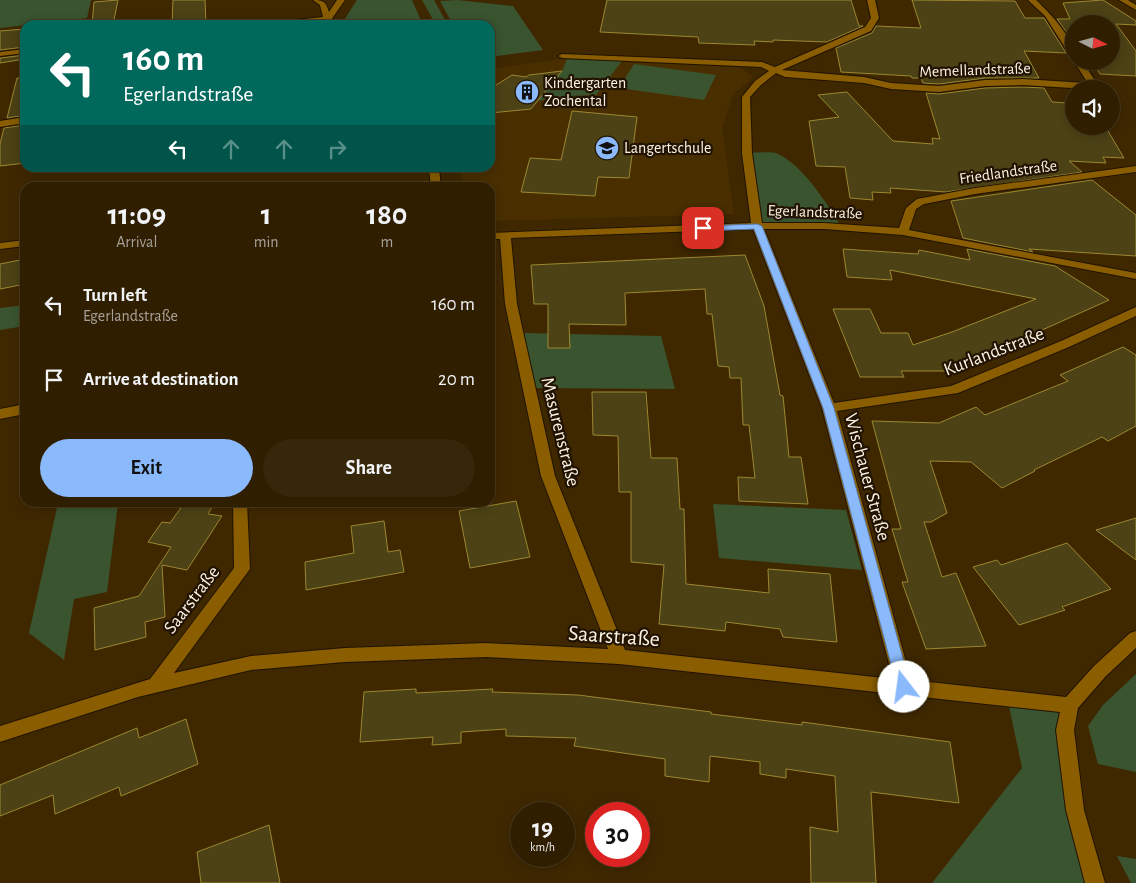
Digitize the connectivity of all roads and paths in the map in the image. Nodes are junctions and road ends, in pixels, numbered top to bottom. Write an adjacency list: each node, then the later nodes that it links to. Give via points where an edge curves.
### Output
1 (316, 0): 7 (street, via 323,4)
2 (342, 0): 8 (street)
3 (871, 0): 13 (street, via 875,18 868,29)
4 (1032, 0): 9 (street, via 1048,15)
5 (1123, 0): 6 (street)
6 (1136, 8)
7 (327, 20)
8 (329, 20)
9 (1065, 41)
10 (20, 52): 11 (street)
11 (0, 54)
12 (562, 56): 13 (street, Memellandstraße, via 762,65)
13 (775, 70): 14 (street, Memellandstraße, via 891,86 939,88 1023,82 1088,86 1092,82); 18 (street, via 746,97 747,153)
14 (1084, 70)
15 (20, 121): 16 (street)
16 (0, 124)
17 (1136, 169): 19 (street, Friedlandstraße, via 921,201 911,208)
18 (757, 226): 19 (street, Egerlandstraße, via 824,226); 20 (street, Egerlandstraße); 26 (street, Wischauer Straße)
19 (904, 232): 24 (street, Egerlandstraße)
20 (505, 235): 21 (street, Egerlandstraße); 31 (street, Masurenstraße, via 511,304 548,476)
21 (495, 236)
22 (20, 244): 23 (street)
23 (0, 246)
24 (1136, 276)
25 (1136, 311): 26 (street, Kurlandstraße, via 953,390)
26 (829, 408): 33 (street, Wischauer Straße)
27 (20, 410): 28 (street)
28 (0, 414)
29 (240, 507): 32 (street, Saarstraße, via 242,569)
30 (1136, 638): 34 (street)
31 (619, 657): 32 (street, Saarstraße, via 486,650 345,655 251,663); 33 (street, Saarstraße)
32 (155, 685): 35 (street, Saarstraße)
33 (904, 687): 34 (street, Saarstraße)
34 (1070, 705): 36 (street, via 1066,730 1075,810)
35 (0, 734)
36 (1095, 883)

